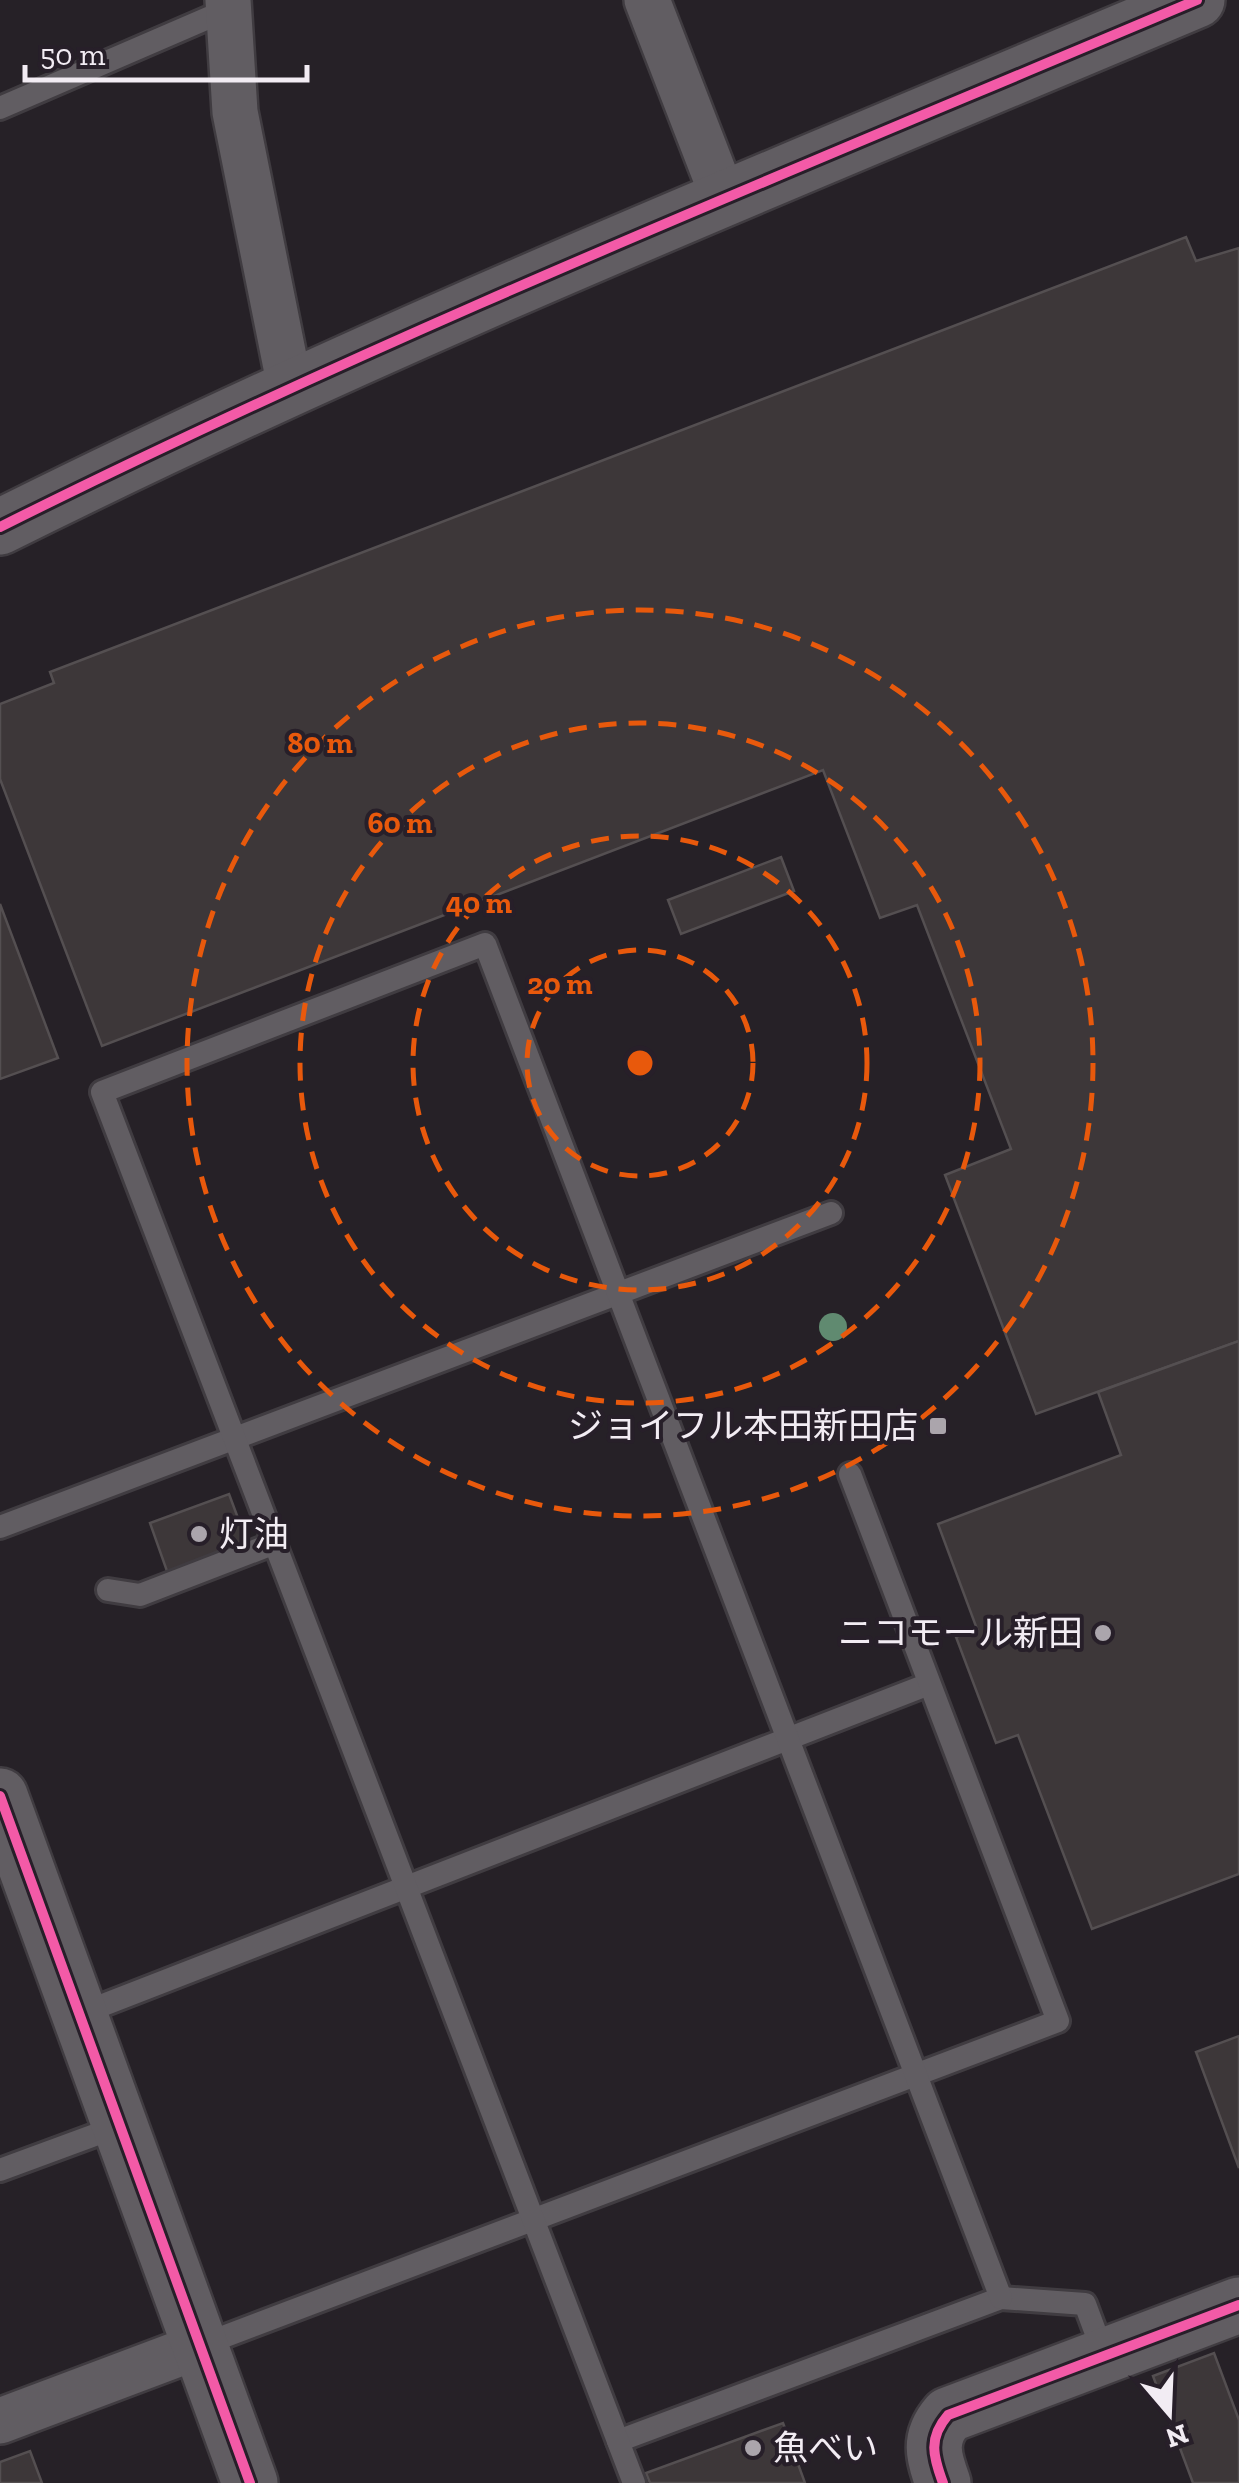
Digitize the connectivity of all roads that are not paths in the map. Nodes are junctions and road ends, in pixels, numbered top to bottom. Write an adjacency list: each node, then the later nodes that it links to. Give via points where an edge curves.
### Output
1 (646, 0): 5 (street)
2 (1196, 0): 5 (street)
3 (228, 5): 4 (lane); 6 (street, via 235,112)
4 (0, 108)
5 (724, 199): 6 (street)
6 (290, 387): 7 (street)
7 (0, 527)
8 (831, 1213): 9 (lane)
9 (618, 1294): 10 (lane); 10 (lane, via 485,944 102,1092); 16 (lane)
10 (234, 1438): 12 (lane); 13 (lane)
11 (850, 1474): 15 (lane)
12 (0, 1526)
13 (274, 1544): 14 (lane, via 140,1595); 18 (lane)
14 (108, 1590)
15 (929, 1684): 16 (lane); 20 (lane, via 1058,2021)
16 (788, 1739): 18 (lane); 20 (lane)
17 (0, 1796): 19 (street)
18 (406, 1887): 19 (lane); 23 (lane)
19 (80, 2014): 21 (street)
20 (916, 2075): 23 (lane); 24 (lane)
21 (122, 2125): 22 (lane); 26 (street)
22 (0, 2170)
23 (533, 2220): 26 (lane); 29 (lane)
24 (1001, 2298): 27 (lane, via 1085,2304); 29 (lane)
25 (1239, 2305): 27 (street)
26 (202, 2345): 28 (street); 30 (street)
27 (1104, 2355): 32 (street, via 948,2415 932,2443)
28 (0, 2420)
29 (618, 2441): 31 (lane)
30 (250, 2483)
31 (634, 2483)
32 (943, 2483)

